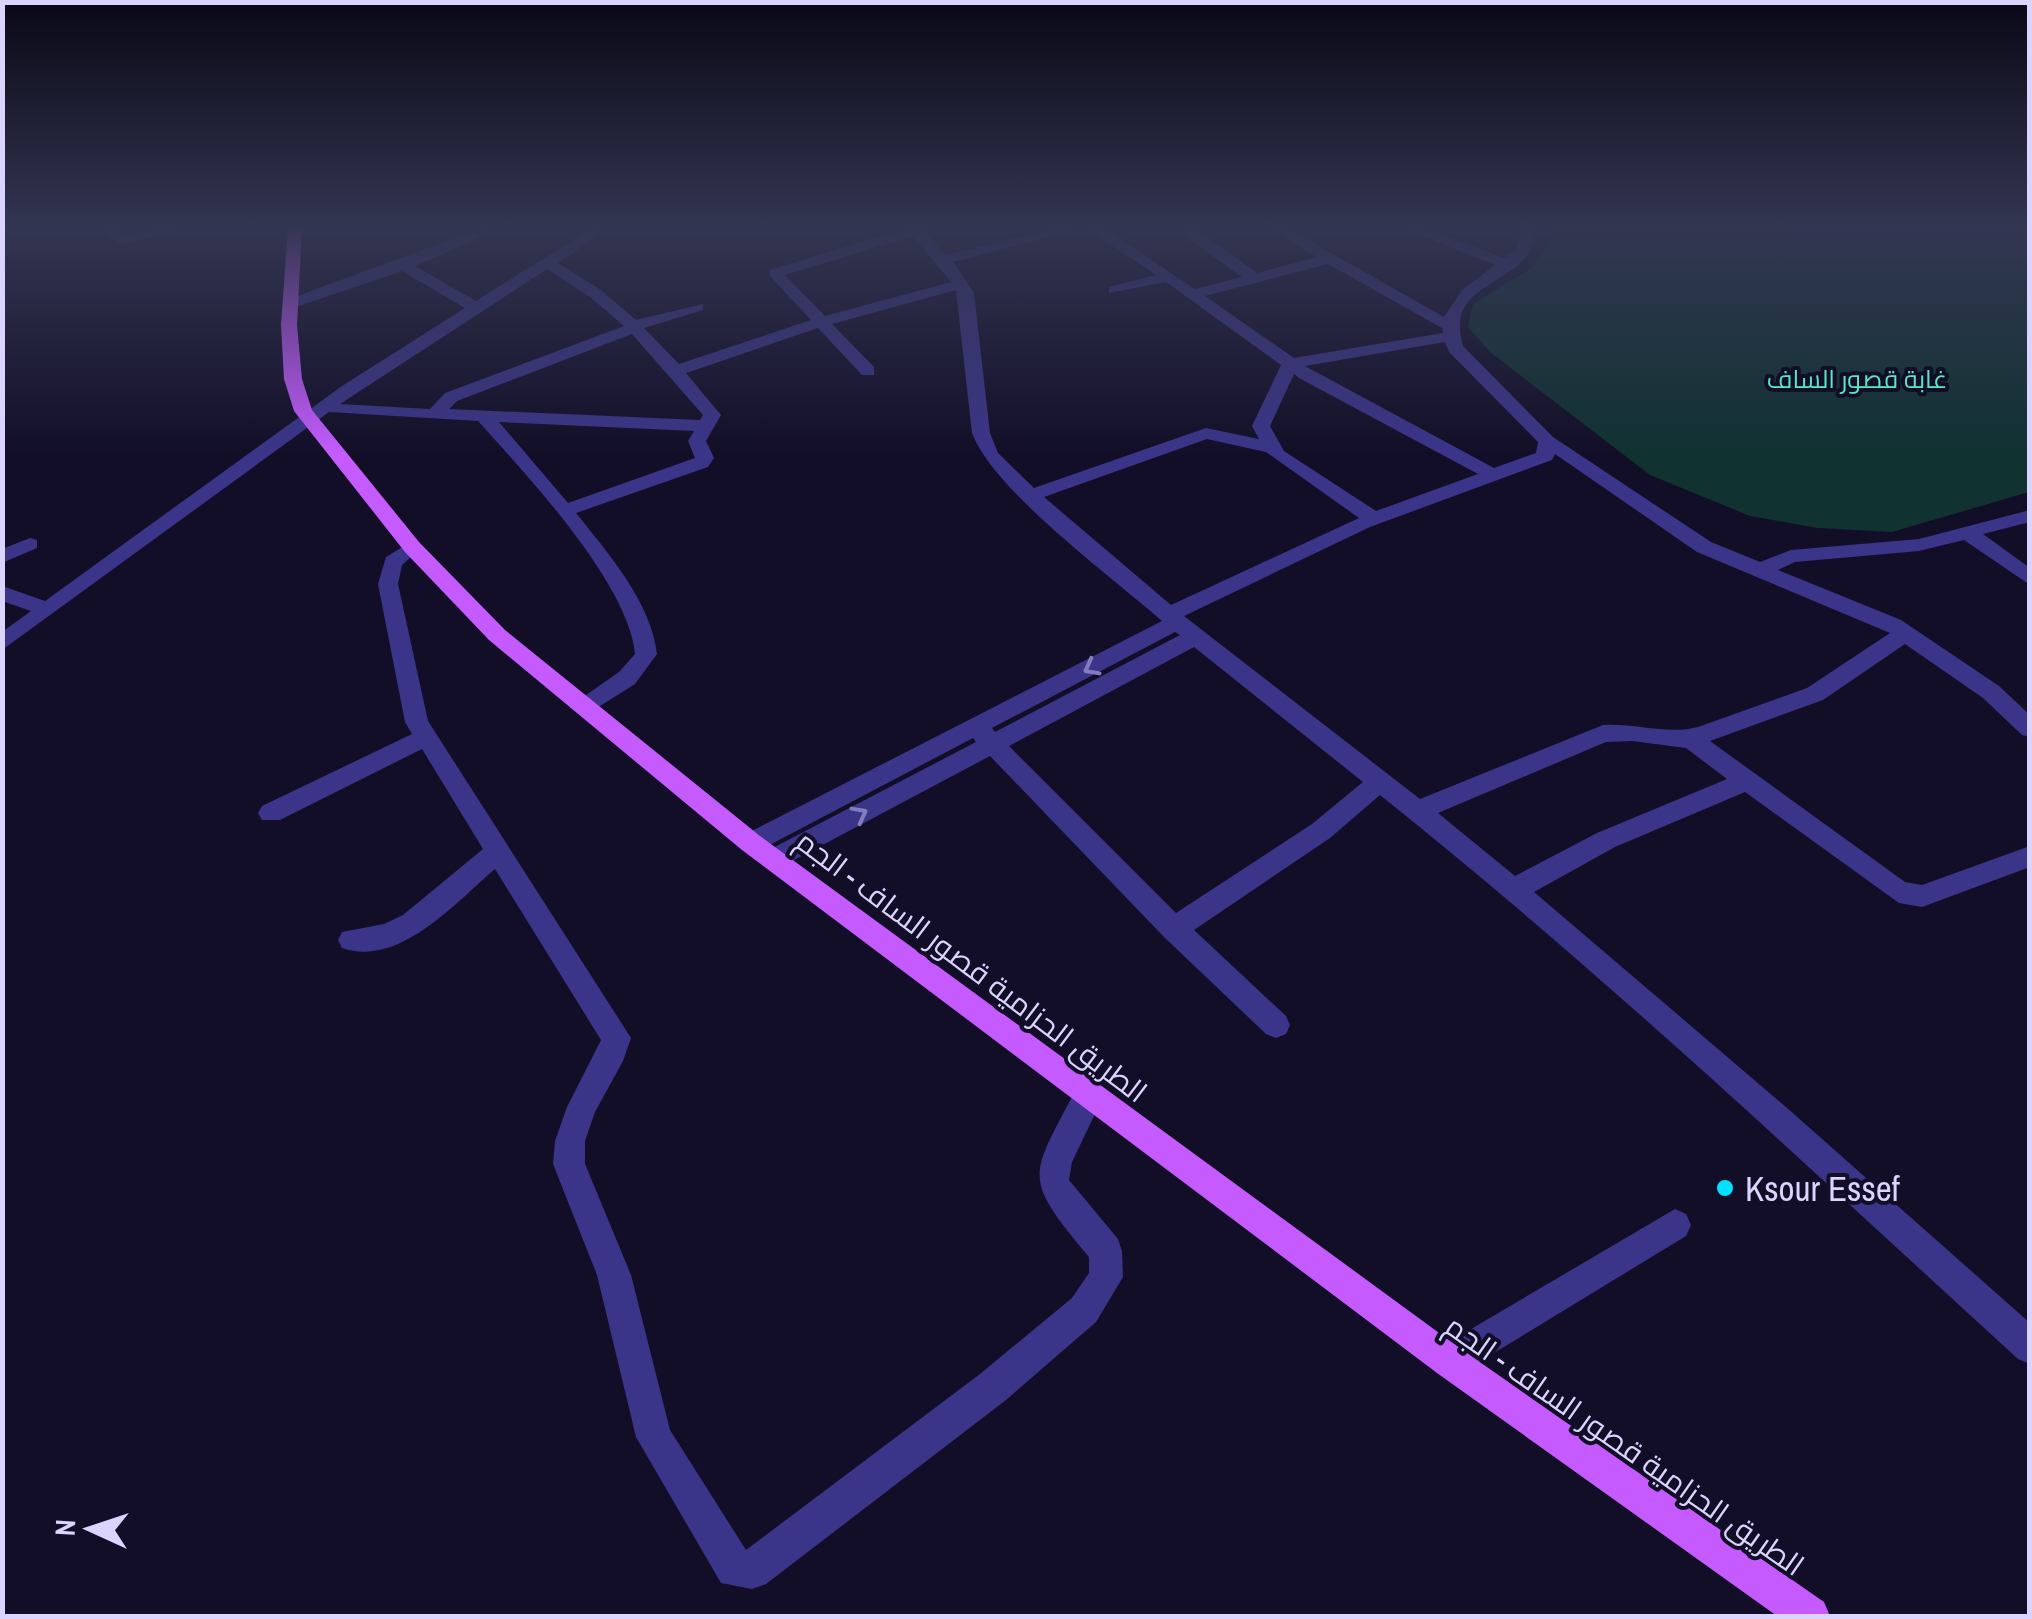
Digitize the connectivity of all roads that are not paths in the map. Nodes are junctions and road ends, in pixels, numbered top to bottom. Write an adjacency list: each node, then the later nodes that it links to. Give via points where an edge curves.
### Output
1 (290, 304): 19 (main road, الطريق الحزامية قصور الساف - الجم, via 293,379)
2 (469, 304): 12 (street)
3 (486, 304): 12 (street)
4 (604, 304): 14 (street)
5 (804, 304): 13 (street)
6 (889, 304): 13 (street)
7 (965, 304): 26 (street, via 984,442)
8 (1206, 304): 16 (street)
9 (1404, 304): 15 (street)
10 (1459, 304): 15 (street)
11 (697, 307): 14 (street)
12 (478, 309): 19 (street)
13 (820, 322): 17 (street); 18 (street)
14 (633, 327): 18 (street); 20 (street, via 451,397)
15 (1450, 331): 16 (street); 23 (street, via 1455,348)
16 (1290, 364): 24 (street, via 1261,426); 25 (street)
17 (868, 370)
18 (675, 371): 22 (street, via 712,415)
19 (318, 412): 20 (street); 32 (main road, الطريق الحزامية قصور الساف - الجم); 37 (street)
20 (435, 414): 21 (street)
21 (483, 416): 22 (street); 27 (street)
22 (702, 426): 27 (street, via 696,446 705,458 701,463)
23 (1547, 441): 25 (street, via 1545,456); 34 (street, via 1669,527)
24 (1270, 447): 26 (street, via 1206,433); 29 (street)
25 (1495, 476): 29 (street)
26 (1030, 496): 38 (street)
27 (564, 511): 41 (street, via 609,567 648,648 638,669)
28 (2030, 516): 30 (street)
29 (1374, 519): 38 (street)
30 (1968, 532): 34 (street, via 1919,544 1807,553); 35 (street)
31 (30, 544): 33 (street)
32 (412, 547): 41 (main road, الطريق الحزامية قصور الساف - الجم, via 496,635); 44 (street, via 394,560 388,584 417,722)
33 (2, 556)
34 (1758, 571): 39 (street)
35 (2030, 578)
36 (2, 593): 37 (street)
37 (47, 610): 40 (street)
38 (1181, 624): 43 (street); 46 (street)
39 (1904, 634): 42 (street, via 1991,692); 45 (street, via 1815,694)
40 (2, 643)
41 (581, 707): 50 (main road, الطريق الحزامية قصور الساف - الجم)
42 (2030, 730)
43 (985, 736): 50 (street); 54 (street)
44 (426, 737): 49 (street); 51 (street)
45 (1690, 739): 47 (street); 48 (street, via 1603,734)
46 (1381, 780): 48 (street); 54 (street, via 1321,831)
47 (1748, 781): 52 (street, via 1899,892 1922,896); 53 (street, via 1606,840)
48 (1420, 810): 53 (street)
49 (271, 813)
50 (762, 851): 57 (main road, الطريق الحزامية قصور الساف - الجم)
51 (498, 852): 55 (street, via 413,922 388,935); 57 (street, via 616,1038 582,1107 569,1164 614,1275 654,1437 729,1564 740,1571 752,1570 1084,1310 1106,1277 1106,1251 1053,1180)
52 (2030, 856)
53 (1513, 890): 59 (street)
54 (1174, 928): 56 (street)
55 (352, 940)
56 (1276, 1026)
57 (1088, 1094): 60 (main road, الطريق الحزامية قصور الساف - الجم)
58 (1675, 1225): 60 (street)
59 (2030, 1347)
60 (1449, 1362): 61 (main road, الطريق الحزامية قصور الساف - الجم)
61 (1810, 1616)

